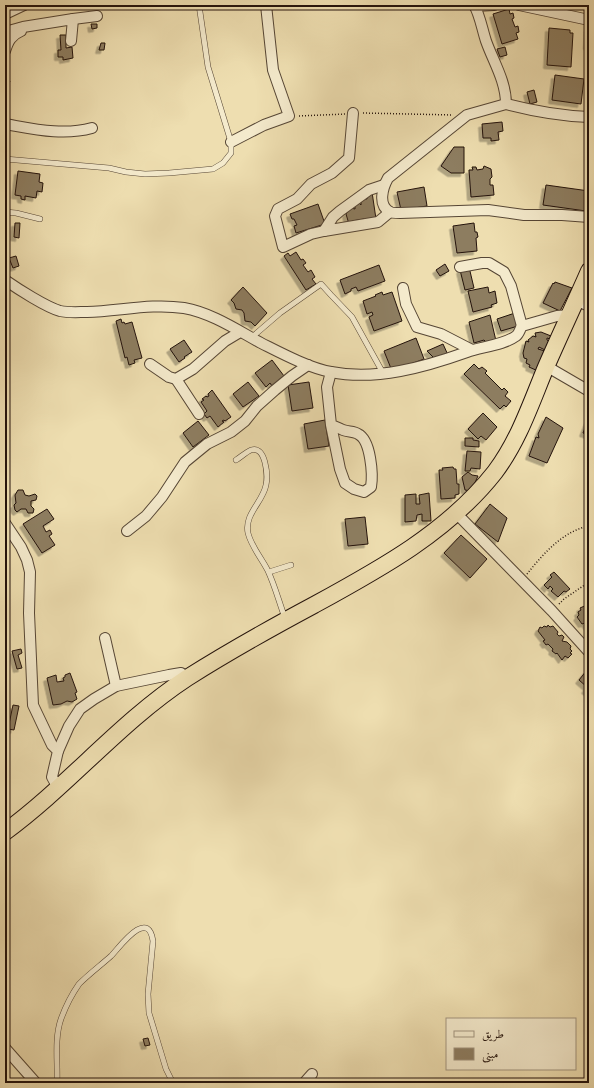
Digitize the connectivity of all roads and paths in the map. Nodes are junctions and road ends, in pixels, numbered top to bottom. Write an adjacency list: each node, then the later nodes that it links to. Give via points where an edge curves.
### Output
1 (24, 5): 7 (street)
2 (199, 5): 22 (lane, via 208,67)
3 (266, 5): 18 (street, via 273,70)
4 (494, 5): 6 (street)
5 (519, 5): 10 (street)
6 (475, 6): 15 (street, via 500,73)
7 (5, 14)
8 (97, 16): 9 (street)
9 (73, 19): 11 (street); 13 (street)
10 (589, 20)
11 (21, 28): 12 (street); 14 (street, via 21,32 9,40)
12 (5, 32)
13 (71, 41)
14 (5, 51)
15 (506, 104): 17 (street); 19 (street, via 537,111)
16 (353, 113): 17 (path); 18 (path); 29 (street, via 349,158 332,173 311,184 297,199 278,209 275,216 283,247)
17 (467, 115): 24 (street, via 388,178)
18 (289, 116): 22 (street, via 264,125)
19 (589, 117)
20 (5, 124): 21 (street, via 60,132)
21 (92, 128)
22 (231, 142): 23 (lane, via 231,153 213,169 169,173 145,174 89,165)
23 (5, 159)
24 (384, 185): 26 (street, via 382,200); 29 (street, via 368,190 340,211)
25 (5, 212): 28 (lane)
26 (390, 212): 27 (street, via 488,210); 29 (street, via 378,222)
27 (589, 217)
28 (40, 219)
29 (324, 231)
30 (460, 267): 36 (street, via 489,263 504,272 511,286)
31 (589, 271): 34 (highway)
32 (5, 280): 37 (street, via 52,308 62,311 102,312 163,306 184,308 203,312)
33 (403, 288): 39 (street, via 406,304 417,327 441,334)
34 (586, 304): 35 (highway)
35 (570, 315): 36 (street); 42 (highway)
36 (522, 326): 39 (street, via 517,336)
37 (240, 332): 38 (street); 45 (street, via 225,341 193,369)
38 (251, 338): 41 (street); 44 (lane, via 280,313 322,284 352,317)
39 (472, 350): 44 (street, via 443,361)
40 (150, 364): 45 (street)
41 (308, 365): 43 (street); 53 (street, via 275,390 245,421 231,432 207,444 185,462 162,497 146,516)
42 (546, 366): 46 (street); 50 (highway, via 527,417 504,458 491,476)
43 (331, 372): 44 (street, via 362,375); 48 (street, via 327,388)
44 (383, 373)
45 (176, 379): 47 (street)
46 (589, 391)
47 (199, 414)
48 (331, 425): 48 (street, via 345,483 364,492 371,487 372,480 365,440 359,434)
49 (236, 460): 55 (lane, via 251,450 256,450 264,458 266,484 248,527 251,541)
50 (456, 513): 56 (street); 59 (highway, via 390,561)
51 (5, 523): 64 (street, via 21,547 30,572 33,705 52,745)
52 (589, 526): 56 (path, via 576,529 550,548)
53 (127, 531)
54 (291, 565): 55 (lane)
55 (269, 572): 59 (lane)
56 (522, 581): 58 (street)
57 (589, 582): 58 (path, via 564,599)
58 (552, 611): 61 (street)
59 (286, 621): 62 (highway)
60 (106, 638): 63 (street)
61 (589, 652)
62 (188, 678): 63 (street, via 181,674 169,675); 65 (highway, via 128,724)
63 (116, 686): 64 (street, via 80,709)
64 (58, 751): 65 (street, via 52,777)
65 (58, 788): 66 (highway)
66 (5, 832)
67 (5, 1048): 69 (street)
68 (312, 1074): 72 (street)
69 (36, 1083)
70 (57, 1083): 71 (lane, via 58,1034 61,1020 74,992 127,938 142,928 149,930 153,940 148,988 149,1013 166,1069)
71 (175, 1083)
72 (304, 1083)

